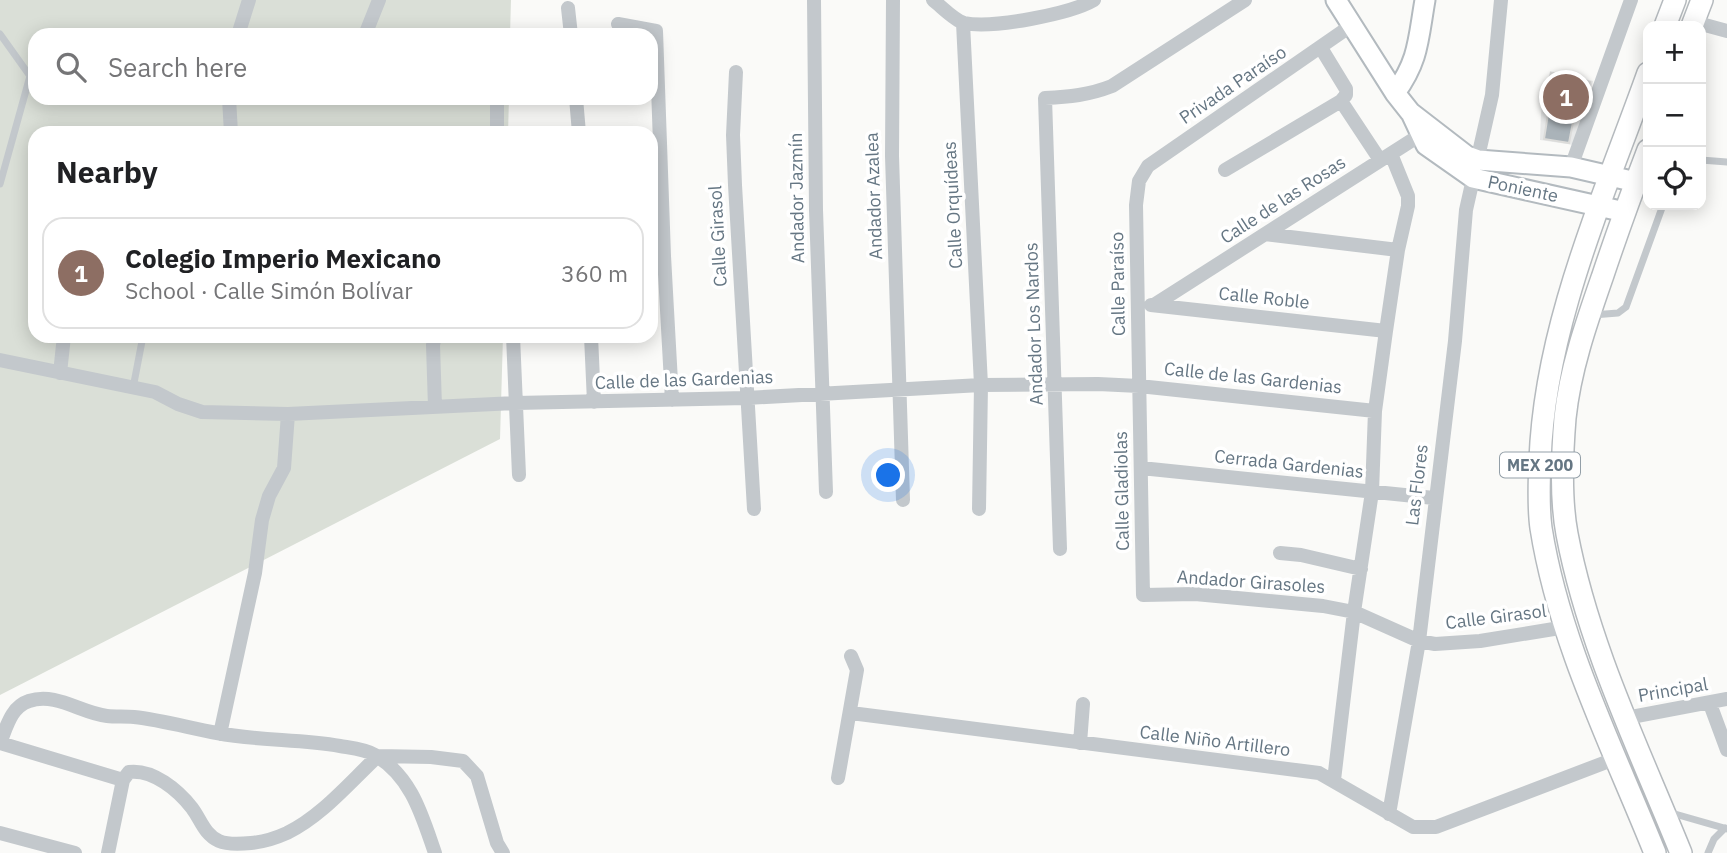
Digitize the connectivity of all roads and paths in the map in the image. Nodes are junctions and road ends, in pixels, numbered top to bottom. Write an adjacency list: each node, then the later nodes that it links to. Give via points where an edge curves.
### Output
1 (249, 0): 22 (street)
2 (379, 0): 23 (street)
3 (814, 0): 75 (street, Andador Jazmín)
4 (893, 0): 74 (street, Andador Azalea, via 892,144)
5 (933, 0): 18 (street)
6 (1245, 0): 70 (street, Andador Los Nardos, via 1112,86 1074,97 1045,98)
7 (1336, 0): 20 (street, Poniente)
8 (1424, 0): 34 (street, via 1415,61)
9 (1501, 0): 48 (street, Las Flores, via 1492,95)
10 (1631, 0): 47 (street)
11 (1675, 0): 16 (main road)
12 (1702, 0): 17 (main road)
13 (1088, 3): 14 (street)
14 (1055, 7): 18 (street, via 1002,23)
15 (568, 8): 24 (street)
16 (1667, 21)
17 (1694, 21)
18 (963, 23): 71 (street, Calle Orquídeas)
19 (618, 24): 25 (street)
20 (1352, 25): 28 (street, Privada Paraíso); 34 (street, Poniente)
21 (1706, 27): 26 (street)
22 (240, 28)
23 (368, 28)
24 (570, 28)
25 (640, 28)
26 (1727, 31)
27 (0, 34): 30 (lane)
28 (1321, 48): 35 (street, via 1340,79); 51 (street, Privada Paraíso, via 1148,166)
29 (736, 72): 76 (street, Calle Girasol, via 733,135)
30 (28, 73)
31 (28, 83): 53 (lane)
32 (1644, 84): 50 (main road, MEX 200)
33 (658, 87): 77 (street)
34 (1395, 93): 42 (street, Poniente)
35 (1344, 98): 43 (street); 49 (street)
36 (229, 105): 39 (street)
37 (497, 105): 40 (street)
38 (577, 105): 41 (street)
39 (231, 126)
40 (497, 126)
41 (578, 126)
42 (1426, 132): 43 (street, Calle de las Rosas); 48 (street, Poniente, via 1426,145)
43 (1386, 157): 57 (street, Calle de las Rosas); 58 (street, via 1408,196)
44 (1706, 160): 45 (lane)
45 (1727, 162)
46 (1643, 164): 52 (main road, MEX 200)
47 (1571, 167): 48 (street, Poniente); 50 (street, Poniente)
48 (1476, 169): 54 (street, Poniente); 87 (street, Las Flores, via 1466,209 1455,341)
49 (1225, 170)
50 (1611, 175): 52 (street, Poniente); 54 (main road, MEX 200)
51 (1139, 181): 59 (street, Calle Paraíso)
52 (1636, 182): 56 (main road, MEX 200)
53 (0, 184)
54 (1600, 205): 56 (street, Poniente); 96 (main road, MEX 200, via 1549,369 1541,433 1541,527)
55 (1661, 210): 61 (lane, via 1626,307 1618,313)
56 (1625, 212): 61 (main road, MEX 200)
57 (1265, 234): 58 (street); 60 (street, Calle de las Rosas)
58 (1398, 250): 62 (street)
59 (1138, 303): 60 (street, Calle Roble); 72 (street, Calle Paraíso)
60 (1154, 305): 62 (street, Calle Roble)
61 (1589, 315): 103 (main road, MEX 200, via 1565,416 1566,532 1583,602)
62 (1386, 331): 81 (street)
63 (63, 343): 69 (street)
64 (142, 343): 73 (lane)
65 (433, 343): 80 (street)
66 (513, 343): 79 (street)
67 (591, 343): 78 (street)
68 (0, 360): 69 (street, Calle de las Gardenias)
69 (60, 373): 73 (street, Calle de las Gardenias)
70 (1055, 384): 71 (street, Calle de las Gardenias); 72 (street, Calle de las Gardenias); 91 (street, Andador Los Nardos)
71 (981, 386): 74 (street, Calle de las Gardenias); 90 (street, Calle Orquídeas)
72 (1139, 386): 81 (street, Calle de las Gardenias); 83 (street, Calle Gladiolas)
73 (133, 388): 82 (street, Calle de las Gardenias, via 202,412)
74 (901, 390): 75 (street, Calle de las Gardenias); 88 (street, Andador Azalea)
75 (822, 394): 76 (street, Calle de las Gardenias); 85 (street, Andador Jazmín)
76 (746, 398): 77 (street, Calle de las Gardenias); 89 (street, Calle Girasol)
77 (672, 400): 78 (street, Calle de las Gardenias)
78 (594, 402): 79 (street, Calle de las Gardenias)
79 (516, 403): 80 (street, Calle de las Gardenias); 84 (street)
80 (435, 407): 82 (street, Calle de las Gardenias)
81 (1376, 411): 86 (street)
82 (288, 414): 104 (street, via 284,468 262,520)
83 (1141, 468): 86 (street, Cerrada Gardenias); 94 (street, Calle Gladiolas)
84 (519, 475)
85 (827, 492)
86 (1372, 492): 87 (street, Cerrada Gardenias); 93 (street)
87 (1434, 498): 97 (street, Las Flores)
88 (903, 500)
89 (754, 509)
90 (979, 509)
91 (1060, 549)
92 (1280, 553): 93 (street)
93 (1360, 569): 95 (street)
94 (1143, 595): 95 (street, Andador Girasoles, via 1195,594)
95 (1354, 612): 97 (street, Calle Girasol); 112 (street)
96 (1566, 627): 97 (street, Calle Girasol, via 1469,642); 109 (main road, MEX 200)
97 (1419, 641): 114 (street, Las Flores)
98 (851, 656): 102 (street, via 857,670)
99 (1727, 699): 101 (street, Principal)
100 (1083, 704): 106 (street)
101 (1710, 704): 103 (street, Principal); 107 (street)
102 (851, 713): 106 (street, Calle Niño Artillero); 110 (street)
103 (1626, 718): 113 (main road, MEX 200)
104 (220, 734): 105 (street, via 135,717 106,716 48,699 31,700 15,709); 108 (street, via 317,742)
105 (0, 743): 111 (street)
106 (1080, 744): 112 (street, Calle Niño Artillero, via 1319,773)
107 (1727, 750)
108 (378, 756): 111 (street, via 313,817 286,834 260,842 221,842 207,832 169,785 136,771); 119 (street, via 404,780 416,800); 120 (street, via 463,761 477,776)
109 (1617, 758): 114 (street, Calle Niño Artillero, via 1436,827 1413,827); 121 (main road, MEX 200)
110 (838, 778)
111 (123, 780): 118 (street)
112 (1335, 780): 114 (street, Calle Niño Artillero)
113 (1664, 811): 115 (lane); 122 (main road, MEX 200)
114 (1389, 814)
115 (1726, 828): 123 (lane)
116 (0, 833): 117 (street)
117 (75, 853)
118 (108, 853)
119 (435, 853)
120 (503, 853)
121 (1655, 853)
122 (1681, 853)
123 (1708, 853)

